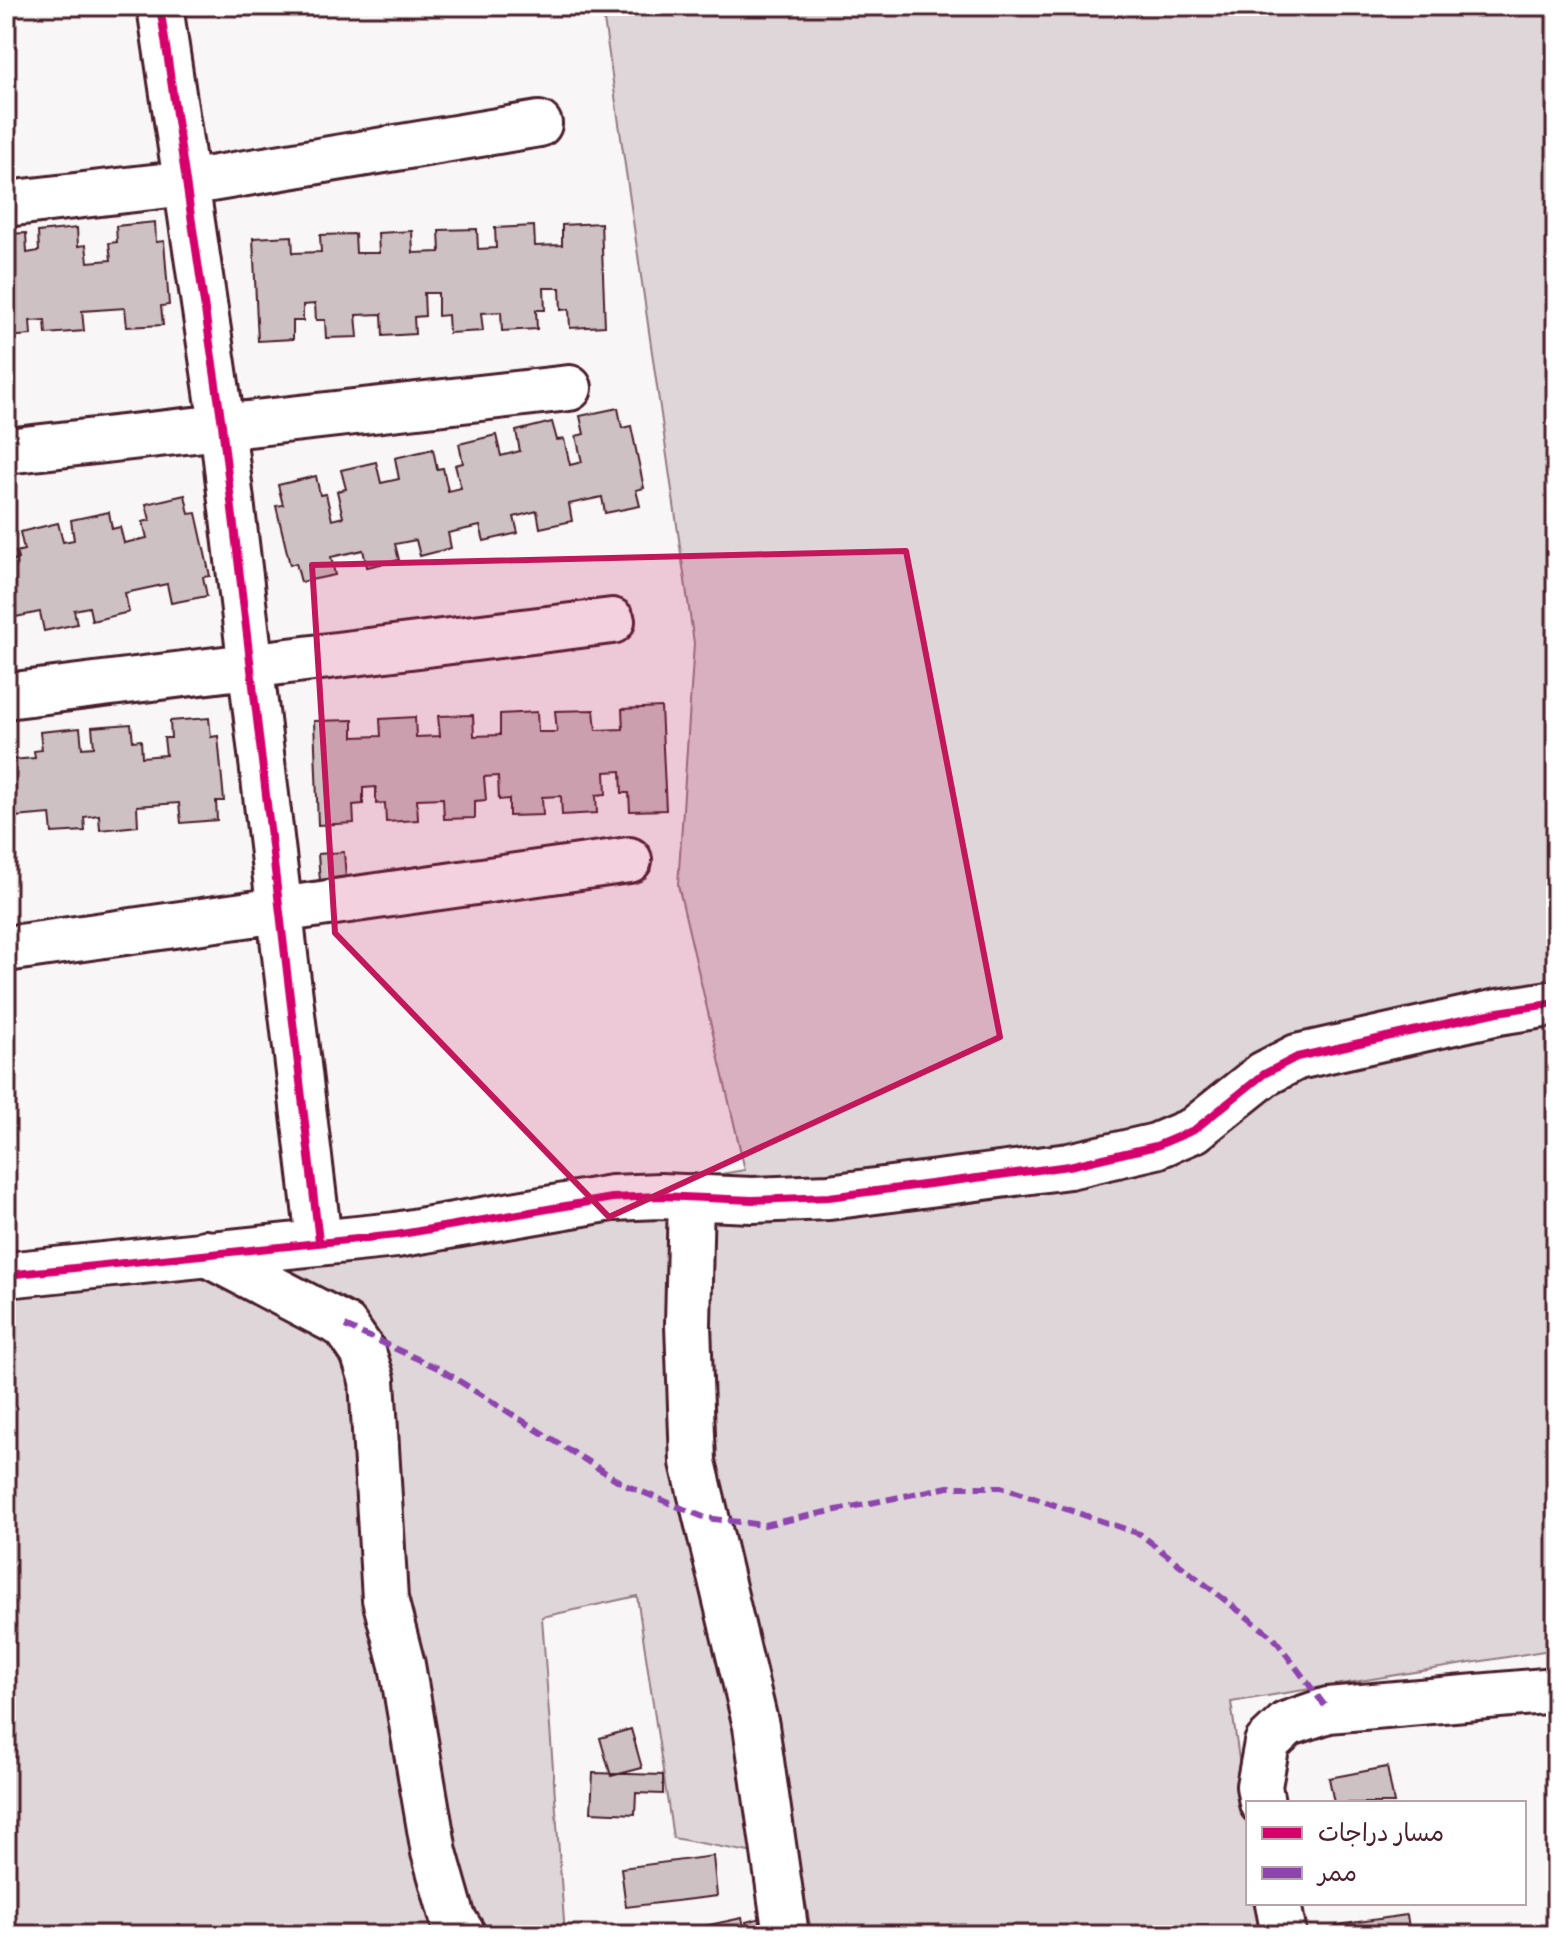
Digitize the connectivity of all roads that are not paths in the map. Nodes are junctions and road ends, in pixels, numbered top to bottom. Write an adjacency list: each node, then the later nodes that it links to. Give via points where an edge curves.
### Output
1 (160, 6): 3 (street)
2 (539, 124): 3 (street)
3 (187, 183): 4 (street); 6 (street)
4 (6, 204)
5 (569, 388): 6 (street)
6 (222, 425): 7 (street); 9 (street)
7 (6, 451)
8 (612, 621): 9 (street)
9 (252, 665): 10 (street); 12 (street)
10 (6, 696)
11 (629, 860): 12 (street)
12 (280, 908): 13 (street); 16 (street)
13 (6, 949)
14 (1556, 1003): 15 (street, via 1297,1057 1264,1074 1194,1130 1156,1146 1069,1166 829,1197)
15 (691, 1197): 16 (street, via 612,1198 396,1235); 23 (street, via 693,1462 756,1726)
16 (319, 1241): 17 (street)
17 (205, 1253): 18 (street); 22 (street, via 345,1326 363,1352 372,1380 385,1599 402,1665 434,1852 453,1919)
18 (6, 1275)
19 (1556, 1690): 20 (street, via 1328,1710 1287,1724 1267,1743 1259,1786)
20 (1262, 1801)
21 (1278, 1905): 24 (street)
22 (463, 1935)
23 (786, 1935)
24 (1284, 1935)

